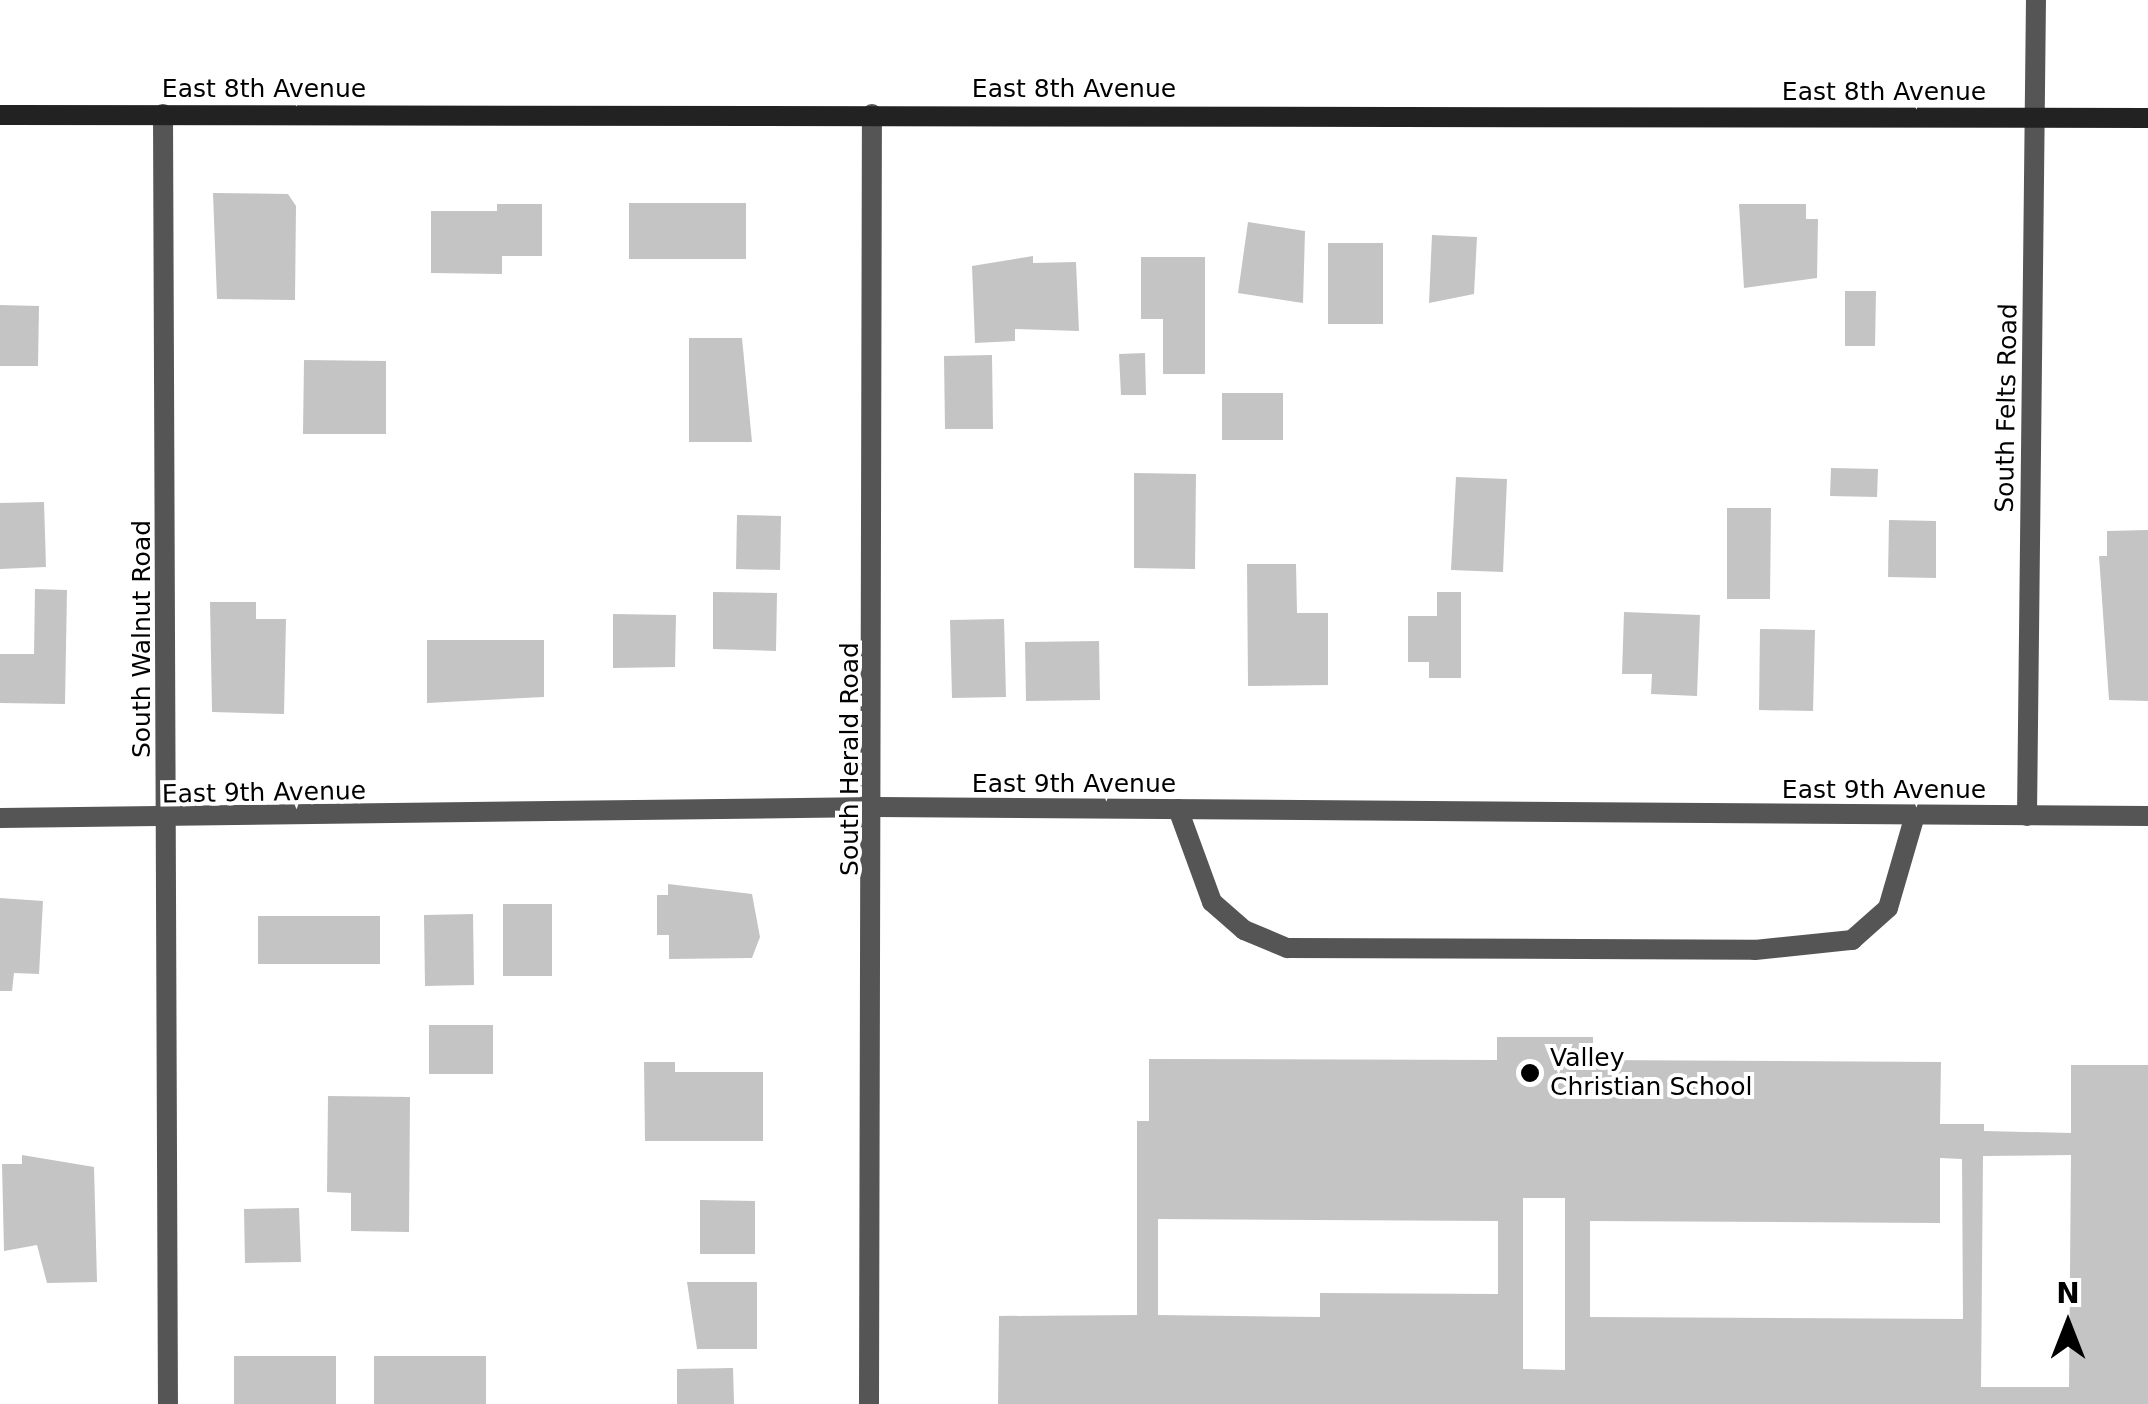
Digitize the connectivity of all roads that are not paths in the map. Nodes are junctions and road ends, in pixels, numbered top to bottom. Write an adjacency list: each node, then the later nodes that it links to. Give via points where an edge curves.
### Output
1 (2036, 0): 5 (street, South Felts Road)
2 (0, 114): 3 (street, East 8th Avenue)
3 (164, 114): 4 (street, East 8th Avenue); 13 (street, South Walnut Road)
4 (872, 114): 5 (street, East 8th Avenue); 7 (street, South Herald Road)
5 (2035, 117): 6 (street, East 8th Avenue); 10 (street, South Felts Road)
6 (2148, 118)
7 (876, 807): 8 (street, East 9th Avenue); 13 (street, East 9th Avenue); 15 (street, South Herald Road)
8 (1178, 810): 9 (street, East 9th Avenue); 9 (street, via 1212,902 1244,930 1287,948 1755,950 1852,940 1888,908)
9 (1915, 815): 10 (street, East 9th Avenue)
10 (2027, 816): 11 (street, East 9th Avenue)
11 (2148, 816)
12 (0, 818): 13 (street, East 9th Avenue)
13 (168, 820): 14 (street, South Walnut Road)
14 (168, 1404)
15 (870, 1404)

